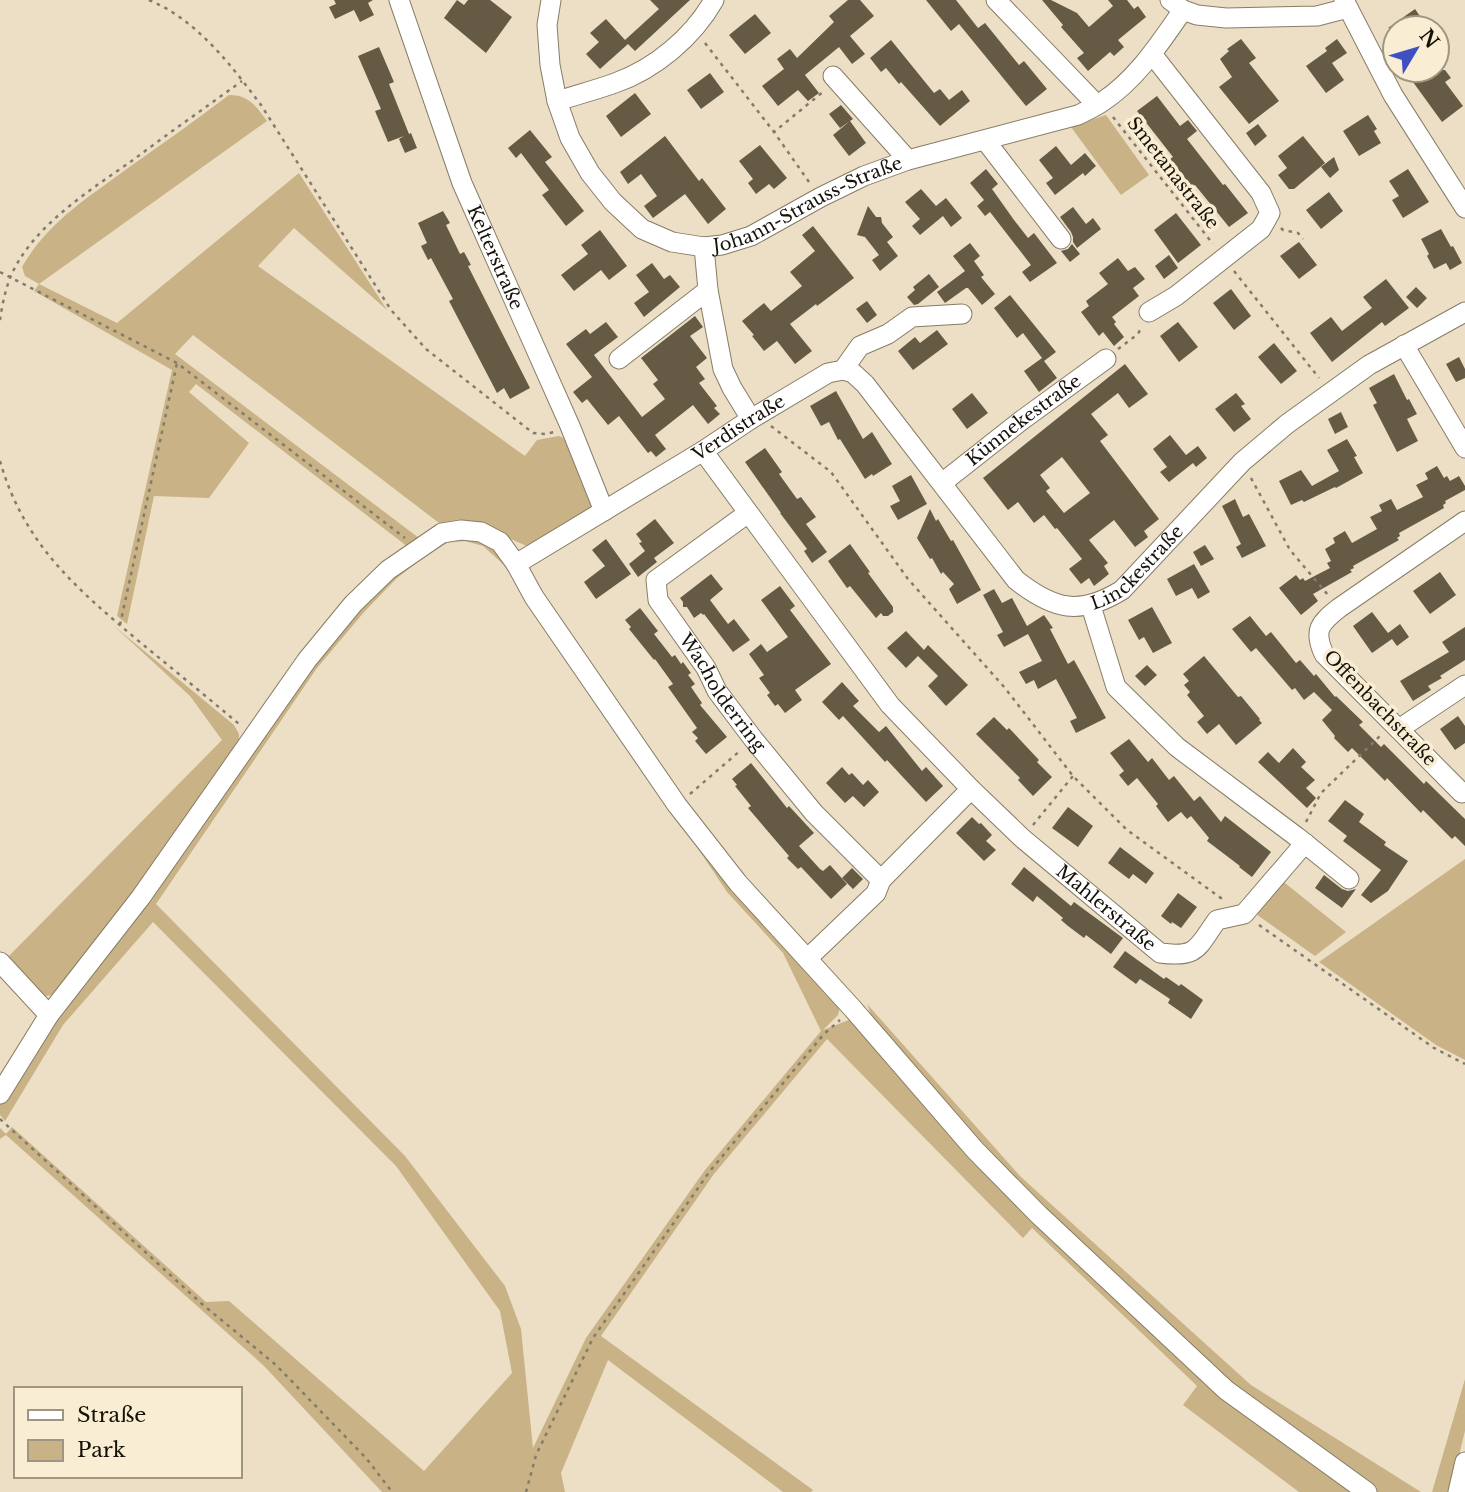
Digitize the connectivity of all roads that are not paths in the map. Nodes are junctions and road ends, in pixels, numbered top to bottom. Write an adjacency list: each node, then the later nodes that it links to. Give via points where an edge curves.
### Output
1 (399, 0): 29 (street, Kelterstraße, via 462,183)
2 (551, 0): 9 (street, Johann-Strauss-Straße, via 547,25)
3 (714, 0): 9 (street, via 694,29 644,69 617,83)
4 (996, 0): 10 (street)
5 (1346, 4): 6 (street, via 1317,16 1265,18 1198,15); 13 (street, via 1393,94)
6 (1176, 5): 7 (street, Johann-Strauss-Straße)
7 (1152, 54): 10 (street, Johann-Strauss-Straße); 19 (street, via 1261,193 1270,213 1261,229)
8 (833, 76): 12 (street)
9 (557, 101): 16 (street, Johann-Strauss-Straße, via 570,138 613,202 642,229 672,242)
10 (1100, 104): 11 (street, Johann-Strauss-Straße, via 1078,115)
11 (985, 140): 12 (street, Johann-Strauss-Straße); 15 (street)
12 (908, 160): 16 (street, Johann-Strauss-Straße, via 864,176 751,236)
13 (1460, 185): 14 (street)
14 (1465, 208)
15 (1061, 239)
16 (704, 247): 17 (street)
17 (708, 290): 22 (street); 25 (street, via 723,369)
18 (1465, 312): 21 (street, Linckestraße)
19 (1149, 313)
20 (962, 314): 24 (street, Verdistraße, via 912,317 860,346)
21 (1404, 345): 26 (street); 33 (street, Linckestraße, via 1368,365 1287,424 1242,462 1122,590)
22 (619, 359)
23 (1106, 359): 28 (street, Künnekestraße)
24 (843, 370): 25 (street, Verdistraße, via 828,373); 28 (street, Linckestraße, via 865,384)
25 (754, 417): 27 (street, Verdistraße)
26 (1465, 448)
27 (703, 451): 29 (street, Verdistraße); 30 (street)
28 (942, 483): 33 (street, Linckestraße, via 1016,580 1053,603)
29 (604, 511): 32 (street, Verdistraße)
30 (748, 513): 36 (street, via 890,705); 40 (street, Wacholderring, via 656,580 658,600 754,740 814,813)
31 (1465, 521): 35 (street, Offenbachstraße, via 1321,624 1318,633 1324,654)
32 (516, 564): 41 (street, via 677,805 738,883); 43 (street, via 500,542 481,532 461,530 442,533 388,570 307,660 141,898)
33 (1091, 606): 38 (street, via 1116,687 1177,747)
34 (1465, 685): 35 (street)
35 (1396, 726): 37 (street, Offenbachstraße)
36 (971, 789): 38 (street, Mahlerstraße, via 1022,838 1160,953 1195,951 1217,920 1244,914); 40 (street)
37 (1462, 793)
38 (1301, 840): 39 (street)
39 (1349, 878)
40 (881, 880): 41 (street, via 876,893)
41 (808, 958): 46 (street, via 975,1150 1049,1224 1226,1390)
42 (0, 962): 43 (street)
43 (49, 1015): 44 (street)
44 (0, 1094)
45 (1465, 1462): 47 (street)
46 (1367, 1492)
47 (1458, 1492)

